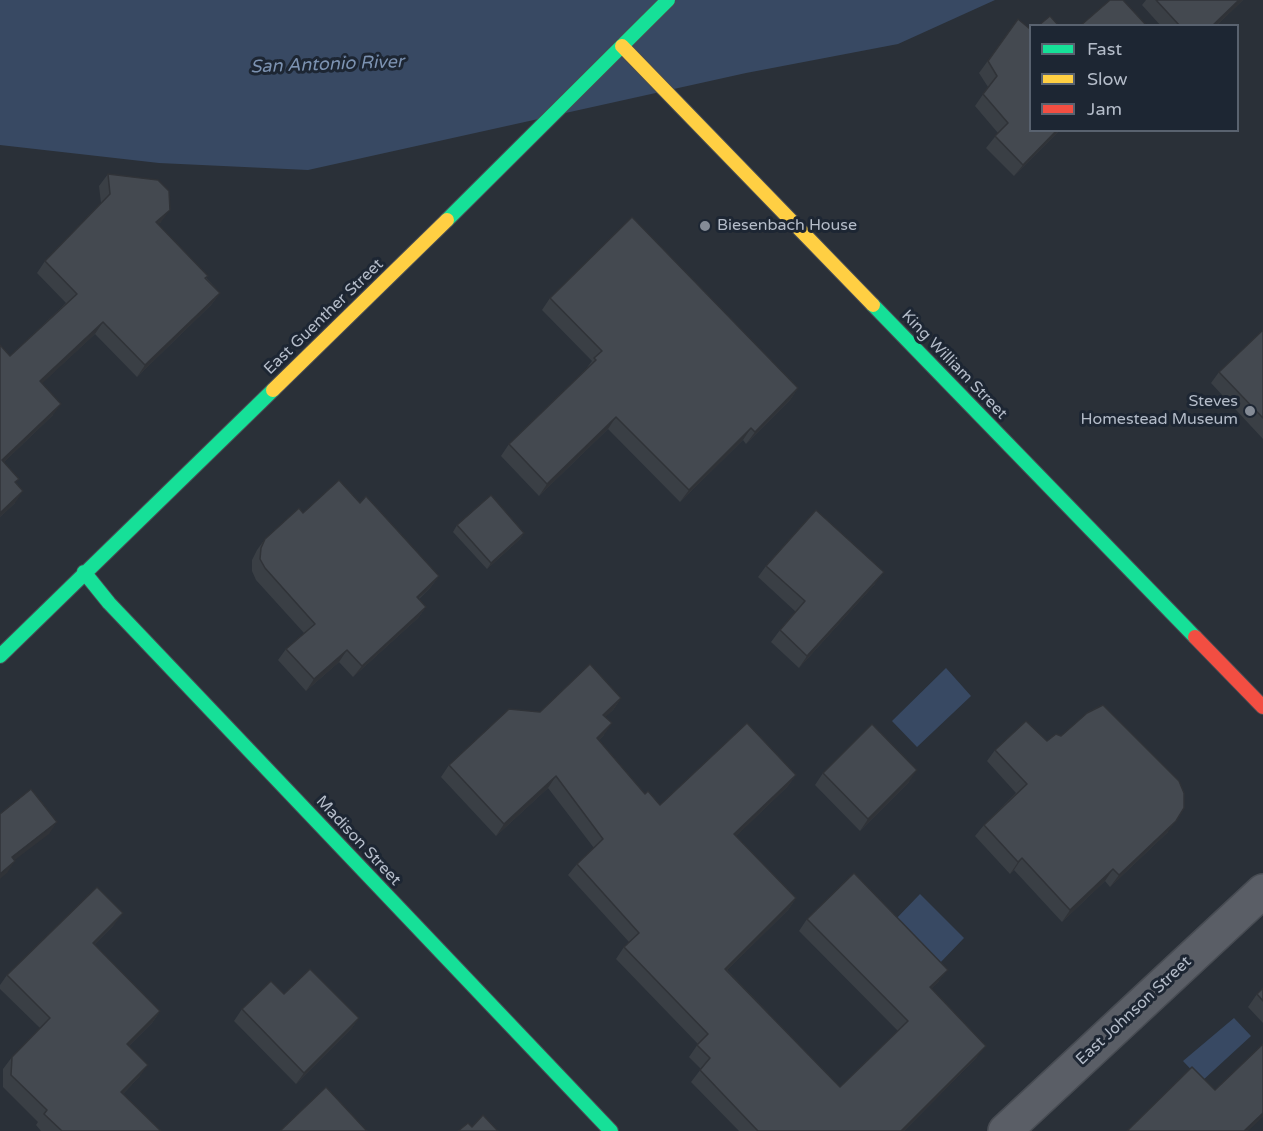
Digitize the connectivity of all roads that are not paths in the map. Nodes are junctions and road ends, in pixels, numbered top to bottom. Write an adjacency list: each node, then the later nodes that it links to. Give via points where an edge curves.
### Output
1 (668, 0): 2 (street, East Guenther Street)
2 (622, 46): 3 (street, East Guenther Street); 5 (street, King William Street)
3 (84, 572): 4 (street, East Guenther Street); 7 (street, Madison Street)
4 (0, 656)
5 (1263, 707)
6 (1263, 891): 8 (street, East Johnson Street)
7 (610, 1131)
8 (1005, 1131)

